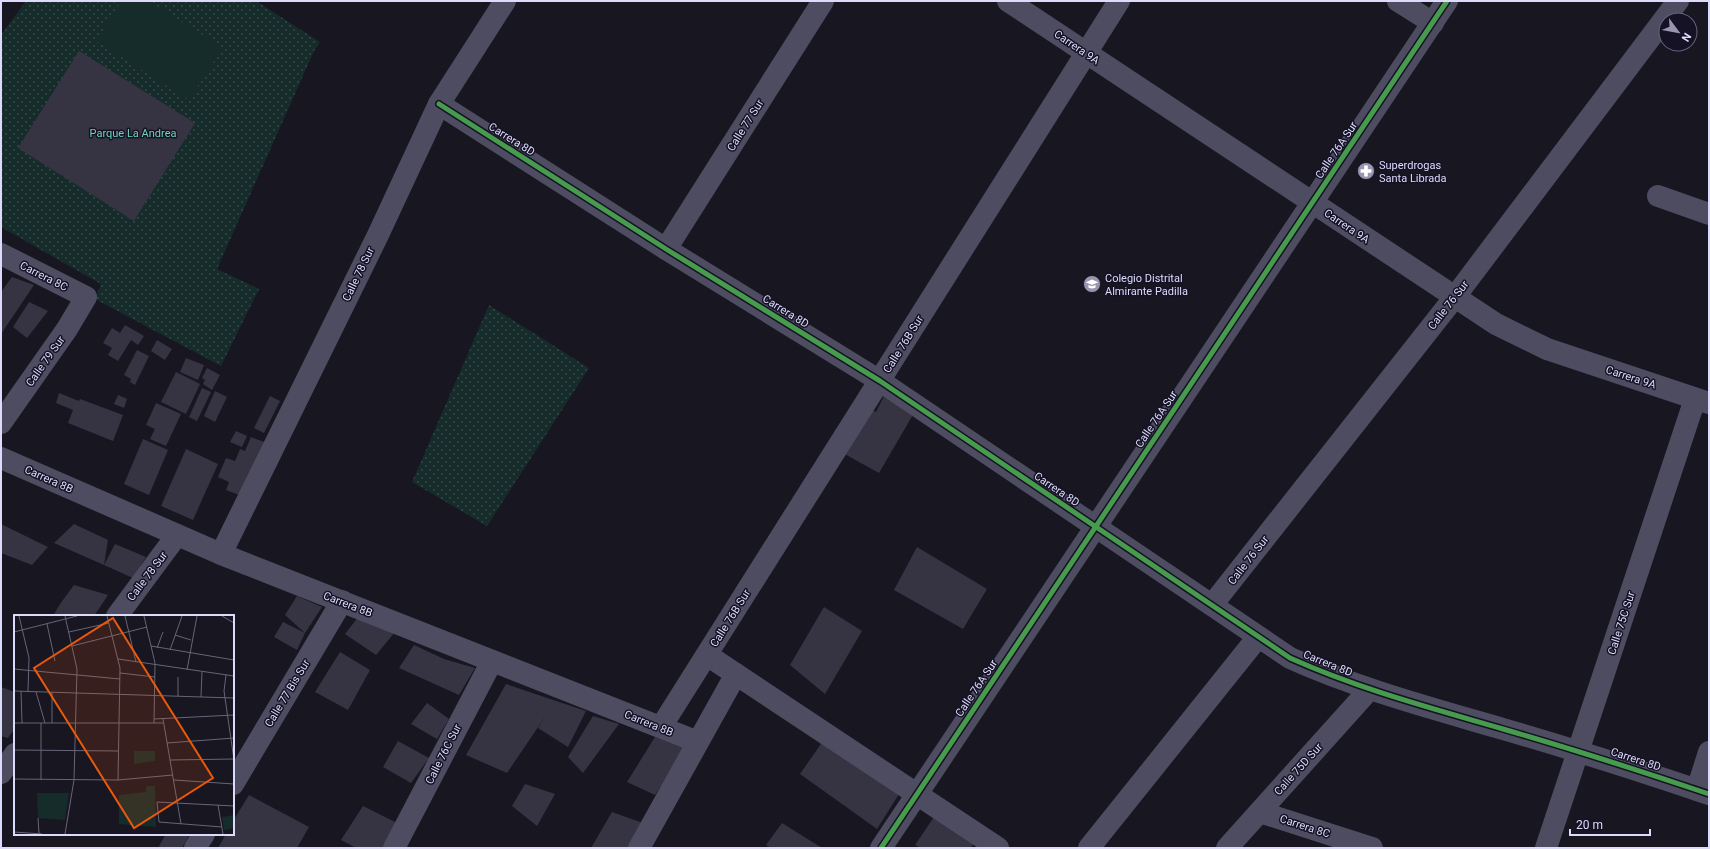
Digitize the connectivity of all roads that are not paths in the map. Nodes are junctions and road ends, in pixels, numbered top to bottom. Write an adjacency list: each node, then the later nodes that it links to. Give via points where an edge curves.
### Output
1 (505, 1): 10 (street, Calle 78 Sur)
2 (823, 1): 14 (street, Calle 77 Sur)
3 (1008, 1): 9 (street, Carrera 9A)
4 (1119, 1): 9 (street, Calle 76B Sur)
5 (1398, 1): 8 (street)
6 (1447, 1): 8 (street, Calle 76A Sur)
7 (1678, 1): 17 (street, Calle 76 Sur)
8 (1433, 23): 12 (street, Calle 76A Sur)
9 (1086, 53): 12 (street, Carrera 9A); 18 (street, Calle 76B Sur)
10 (439, 104): 14 (street, Carrera 8D); 24 (street, Calle 78 Sur, via 378,235)
11 (1658, 196): 13 (street)
12 (1312, 203): 17 (street, Carrera 9A); 22 (street, Calle 76A Sur)
13 (1709, 214)
14 (666, 249): 18 (street, Carrera 8D)
15 (1, 254): 16 (street, Carrera 8C)
16 (86, 297): 20 (street, Calle 79 Sur, via 67,329)
17 (1454, 298): 19 (street, Carrera 9A, via 1496,324 1547,349); 26 (street, Calle 76 Sur)
18 (880, 381): 22 (street, Carrera 8D); 29 (street, Calle 76B Sur)
19 (1702, 401): 35 (street, Calle 75C Sur)
20 (1, 423)
21 (1, 458): 23 (street, Carrera 8B)
22 (1096, 528): 26 (street, Carrera 8D); 41 (street, Calle 76A Sur)
23 (177, 535): 24 (street, Carrera 8B); 27 (street, Calle 78 Sur)
24 (221, 554): 25 (street, Carrera 8B)
25 (342, 601): 30 (street, Carrera 8B); 39 (street, Calle 77 Bis Sur)
26 (1212, 605): 28 (street, Carrera 8D)
27 (118, 615)
28 (1258, 637): 32 (street, Carrera 8D, via 1290,658); 49 (street)
29 (707, 655): 31 (street); 33 (street, Calle 76B Sur)
30 (492, 660): 33 (street, Carrera 8B); 45 (street, Calle 76C Sur)
31 (736, 674): 34 (street); 41 (street)
32 (1369, 690): 35 (street, Carrera 8D); 42 (street, Calle 75D Sur)
33 (661, 728): 34 (street, Carrera 8B)
34 (698, 742): 46 (street)
35 (1578, 751): 40 (street, Carrera 8D); 52 (street, Calle 75C Sur)
36 (1709, 752): 40 (street)
37 (14, 755): 38 (street)
38 (1, 773)
39 (234, 782)
40 (1703, 792)
41 (917, 795): 47 (street, Calle 76A Sur); 48 (street)
42 (1260, 812): 50 (street, Calle 75D Sur); 51 (street, Carrera 8C)
43 (203, 835): 44 (street)
44 (195, 848)
45 (394, 848)
46 (640, 848)
47 (881, 848)
48 (998, 848)
49 (1090, 848)
50 (1227, 848)
51 (1372, 848)
52 (1546, 848)

